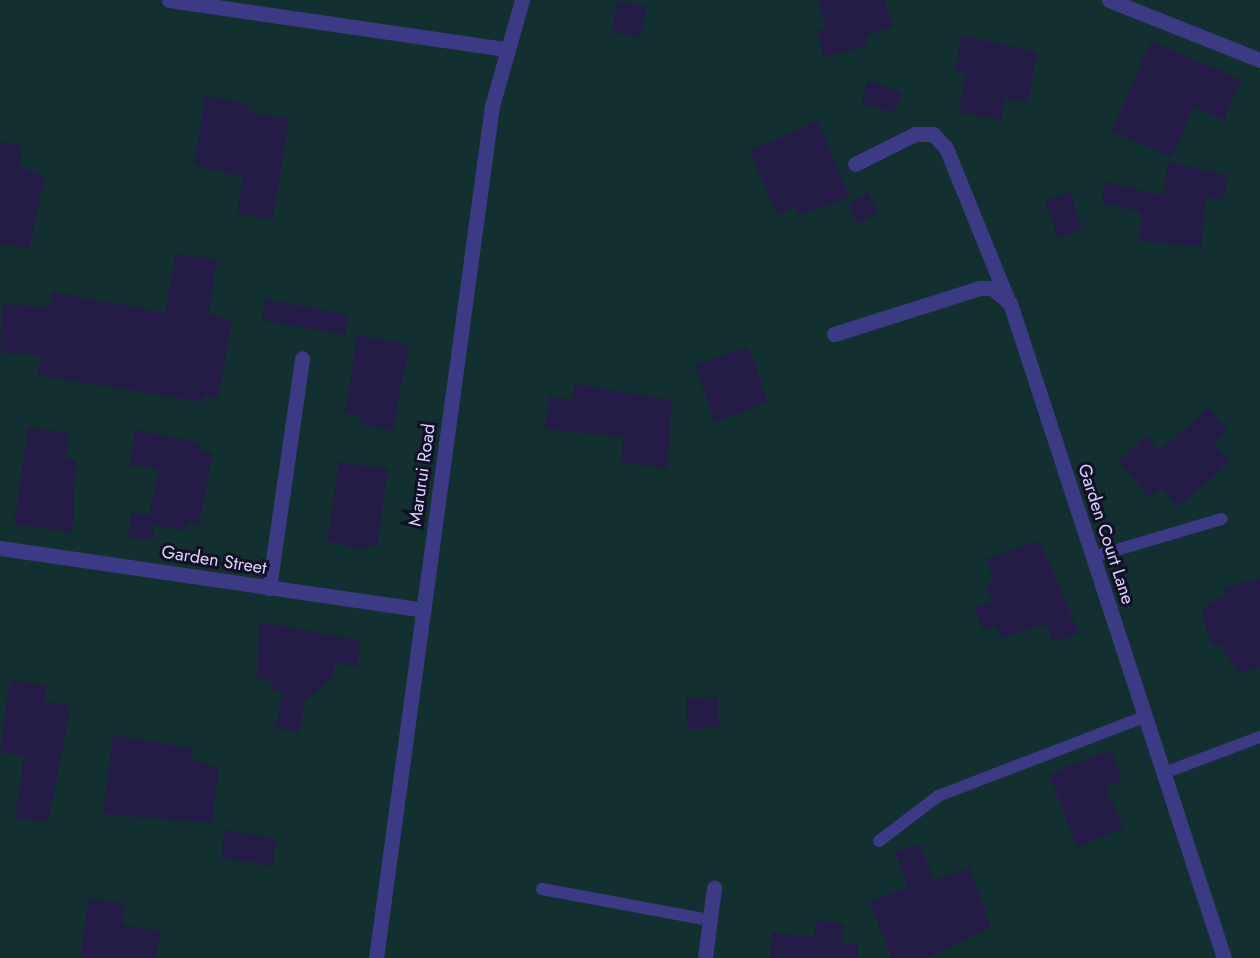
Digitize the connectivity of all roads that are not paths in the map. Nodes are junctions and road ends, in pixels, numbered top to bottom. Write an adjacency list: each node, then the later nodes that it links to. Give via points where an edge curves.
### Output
1 (169, 0): 4 (street)
2 (522, 0): 4 (street, Marurui Road)
3 (1109, 0): 5 (street)
4 (504, 49): 14 (street, Marurui Road, via 478,195)
5 (1260, 60)
6 (855, 164): 7 (street, Garden Court Lane, via 915,134 933,134 946,148)
7 (1007, 298): 8 (street, via 980,288); 12 (street, Garden Court Lane)
8 (834, 334)
9 (302, 358): 13 (street)
10 (1221, 519): 12 (lane)
11 (0, 548): 13 (street, Garden Street)
12 (1094, 557): 15 (street, Garden Court Lane)
13 (269, 588): 14 (street, Garden Street)
14 (423, 610): 22 (street, Marurui Road)
15 (1146, 716): 17 (street, Garden Court Lane); 18 (lane, via 938,796)
16 (1260, 737): 17 (lane)
17 (1164, 773): 24 (street, Garden Court Lane)
18 (879, 841)
19 (714, 888): 21 (street)
20 (542, 889): 21 (lane)
21 (709, 920): 23 (street)
22 (376, 958)
23 (705, 958)
24 (1224, 958)

